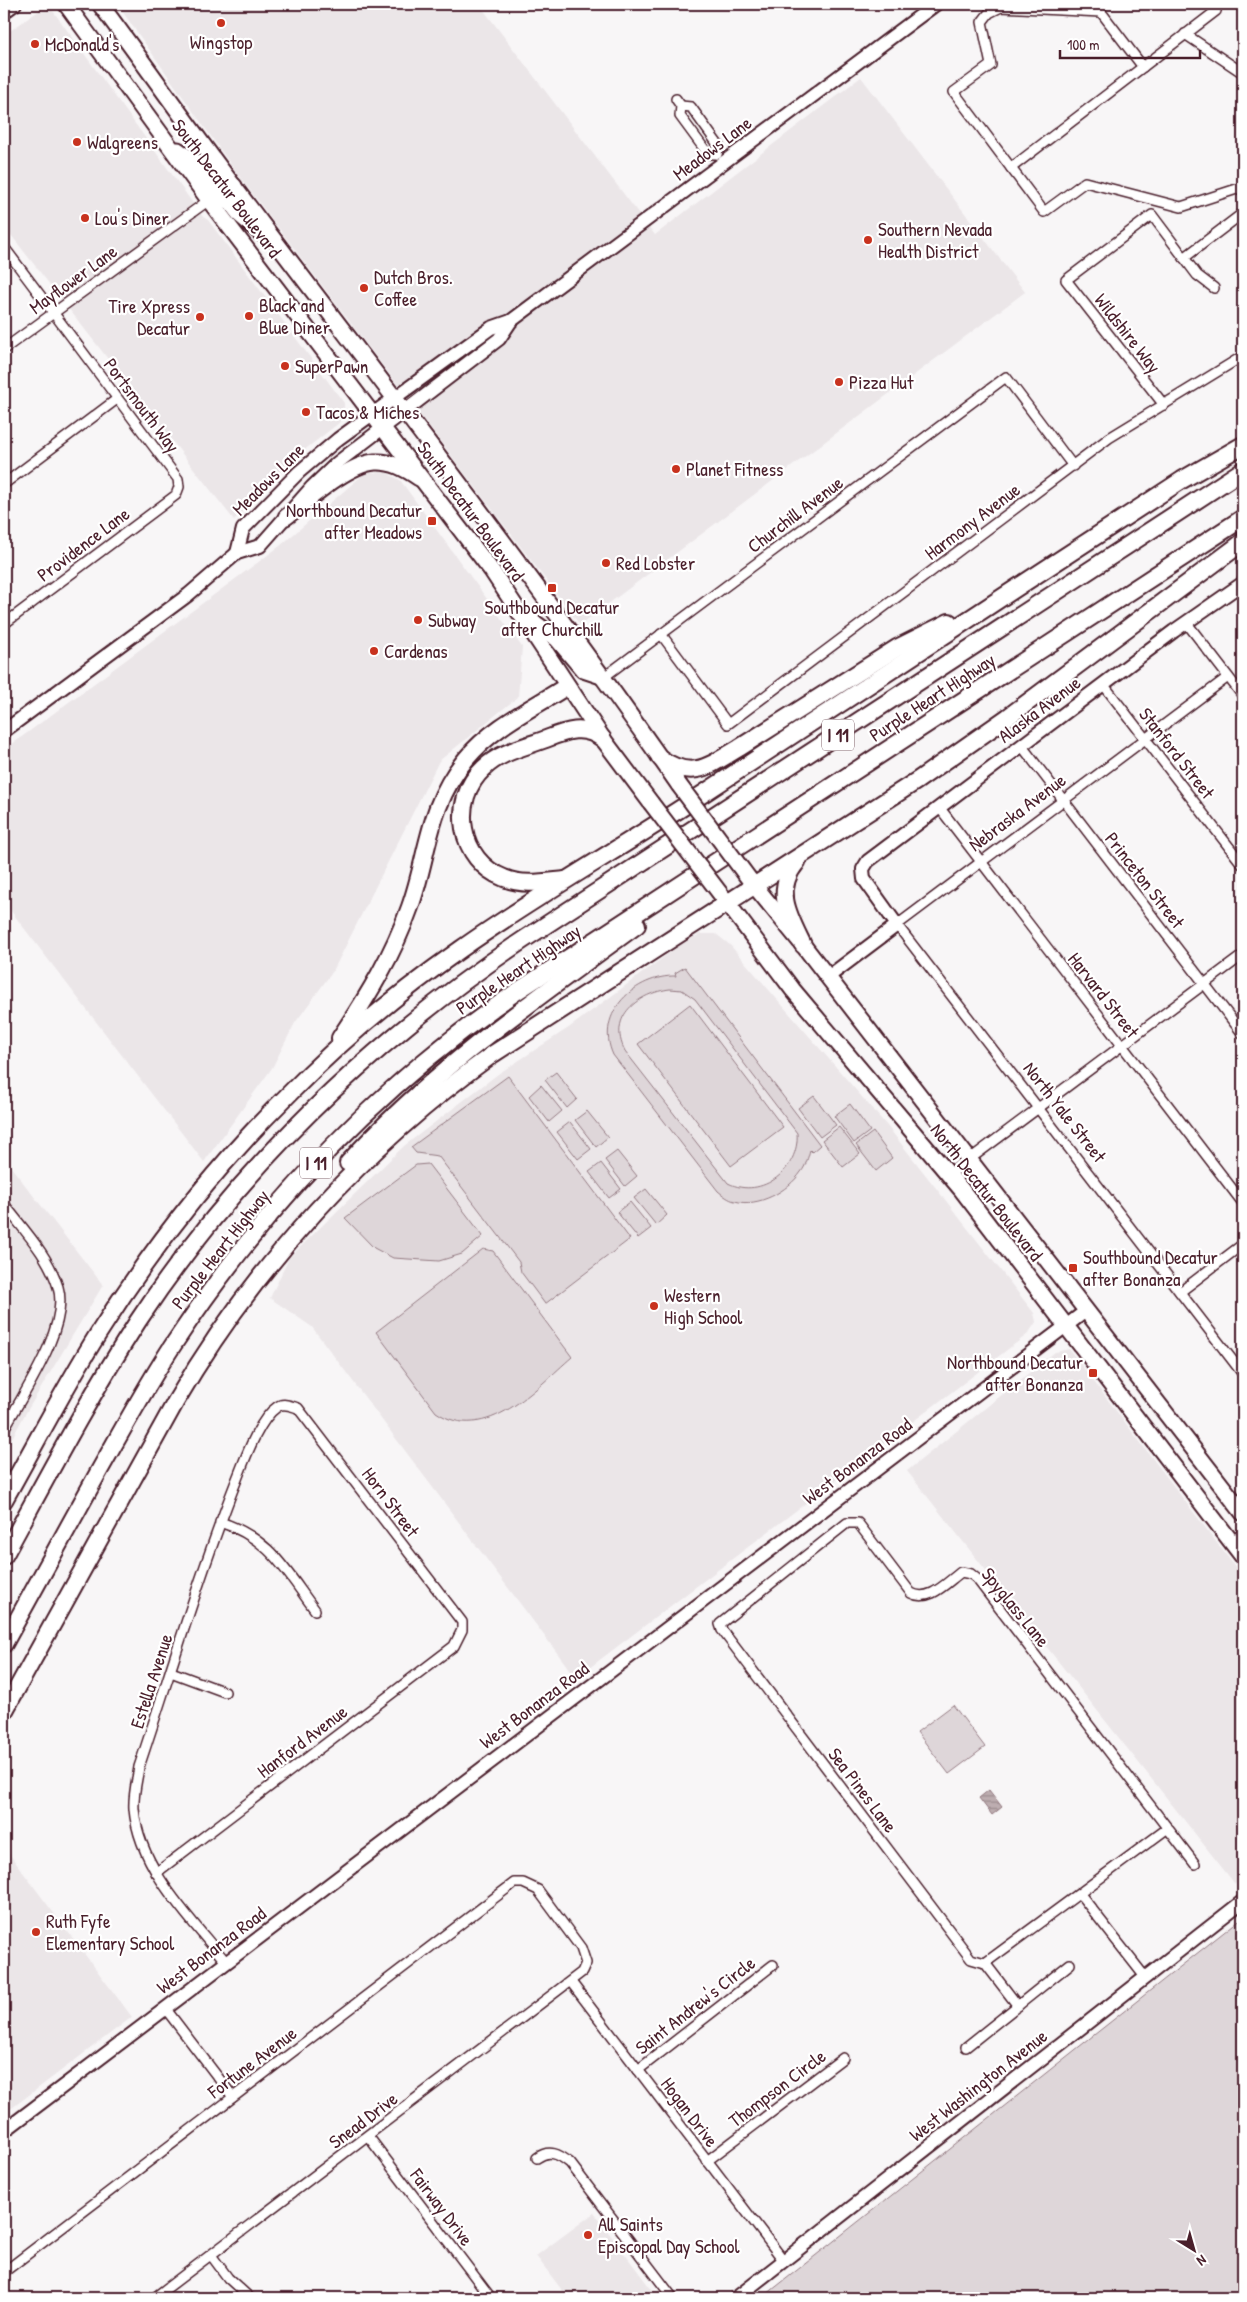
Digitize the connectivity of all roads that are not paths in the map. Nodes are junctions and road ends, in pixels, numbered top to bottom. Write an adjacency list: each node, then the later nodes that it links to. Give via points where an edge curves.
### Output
1 (15, 4): 6 (street)
2 (66, 4): 10 (main road, South Decatur Boulevard)
3 (100, 4): 13 (main road, South Decatur Boulevard)
4 (936, 4): 11 (street, Meadows Lane)
5 (1216, 4): 7 (street, via 1216,11)
6 (4, 12)
7 (1185, 34): 8 (street); 9 (street)
8 (1143, 67): 12 (street); 12 (street, via 1101,12 1001,7 989,13 982,22 991,65 954,92)
9 (1243, 73)
10 (168, 144): 13 (main road, via 199,165 217,188 226,190); 15 (main road, South Decatur Boulevard)
11 (720, 158): 11 (street, via 708,154 680,116 679,103 690,107 719,146); 25 (street, Meadows Lane, via 511,322 499,339)
12 (1011, 168): 14 (street, via 1044,212 1085,182 1181,207)
13 (234, 186): 18 (main road, South Decatur Boulevard)
14 (1243, 187)
15 (210, 200): 18 (main road, via 220,197 230,202 240,215); 21 (street, Mayflower Lane); 27 (main road, South Decatur Boulevard)
16 (1243, 213): 19 (street)
17 (4, 247): 21 (street, Portsmouth Way)
18 (284, 252): 25 (main road, South Decatur Boulevard)
19 (1184, 258): 20 (street, via 1197,275); 26 (street, Wildshire Way, via 1152,216 1066,280)
20 (1214, 288)
21 (53, 312): 22 (street, Mayflower Lane); 24 (street, Portsmouth Way)
22 (4, 349)
23 (1243, 356): 26 (street, Harmony Avenue)
24 (117, 399): 32 (street); 33 (street, Portsmouth Way, via 178,479)
25 (400, 404): 27 (street, Meadows Lane); 28 (street, Meadows Lane); 45 (main road, South Decatur Boulevard)
26 (1164, 405): 30 (street, Harmony Avenue, via 1121,430)
27 (373, 414): 28 (main road, South Decatur Boulevard); 38 (street, Meadows Lane, via 318,455 265,504 243,529)
28 (384, 428): 34 (main road, South Decatur Boulevard); 35 (street, Meadows Lane, via 324,475)
29 (1243, 445): 40 (highway, via 1182,480)
30 (1073, 466): 44 (street, Churchill Avenue, via 1006,376); 44 (street, Harmony Avenue, via 728,724)
31 (1243, 470): 92 (highway, Purple Heart Highway / I 11, via 501,954 425,1009 366,1059 264,1160 178,1264 111,1364)
32 (4, 484)
33 (179, 487): 43 (street, Providence Lane, via 176,495)
34 (431, 489): 35 (main road, via 400,467 371,463 348,472); 41 (main road, South Decatur Boulevard)
35 (286, 517): 38 (street, Meadows Lane, via 260,546)
36 (1243, 518): 57 (highway, Purple Heart Highway / I 11)
37 (1243, 542): 60 (highway, via 1008,717)
38 (237, 553): 50 (street, Meadows Lane, via 188,595)
39 (1243, 582): 42 (street, Alaska Avenue)
40 (1007, 594): 54 (highway, via 898,648 720,759 689,771 676,768); 64 (highway)
41 (521, 614): 45 (main road, via 557,639 583,670); 48 (main road, South Decatur Boulevard)
42 (1186, 622): 46 (street); 47 (street, Alaska Avenue)
43 (4, 624)
44 (661, 634): 45 (street, Churchill Avenue)
45 (604, 677): 48 (main road, via 585,679); 54 (main road, South Decatur Boulevard)
46 (1228, 677): 49 (street); 52 (street, Nebraska Avenue)
47 (1103, 684): 52 (street, Stanford Street); 53 (street, Alaska Avenue)
48 (567, 686): 51 (main road, South Decatur Boulevard); 74 (highway, via 486,739 466,758 449,783 433,818 416,889 401,931 373,988)
49 (1243, 696)
50 (4, 731)
51 (603, 739): 59 (main road, South Decatur Boulevard, bridge); 64 (highway, via 587,730 573,730 501,756 478,774 465,800 463,821 466,841 476,858 488,869 500,877 519,882)
52 (1146, 739): 55 (street, Nebraska Avenue); 62 (street, Stanford Street)
53 (1021, 745): 55 (street, Princeton Street); 56 (street, Alaska Avenue)
54 (660, 758): 58 (main road, South Decatur Boulevard, bridge)
55 (1064, 801): 61 (street, Nebraska Avenue); 71 (street, Princeton Street)
56 (939, 807): 61 (street, Harvard Street); 63 (street, Alaska Avenue, via 869,859)
57 (778, 821): 80 (highway, via 444,1071 357,1154 319,1196); 97 (highway, Purple Heart Highway / I 11, via 477,1020 398,1084 312,1168 239,1252 174,1342)
58 (720, 839): 65 (main road, North Decatur Boulevard, bridge)
59 (693, 856): 66 (main road, North Decatur Boulevard, bridge)
60 (803, 856): 65 (highway); 68 (highway, via 790,871 784,893)
61 (981, 862): 67 (street, Nebraska Avenue); 73 (street, Harvard Street)
62 (1243, 865)
63 (862, 871): 67 (street, North Yale Street, via 866,883)
64 (567, 880): 74 (highway, via 448,958)
65 (752, 882): 66 (highway); 68 (main road, North Decatur Boulevard)
66 (725, 900): 77 (main road, North Decatur Boulevard, via 803,1003); 80 (highway, via 472,1069 386,1140)
67 (897, 925): 70 (street, Nebraska Avenue); 75 (street, North Yale Street)
68 (803, 945): 70 (main road, North Decatur Boulevard)
69 (1243, 955): 71 (street)
70 (828, 977): 76 (main road, North Decatur Boulevard)
71 (1205, 984): 72 (street, Princeton Street); 73 (street)
72 (1243, 1034)
73 (1122, 1046): 75 (street); 78 (street, Harvard Street)
74 (328, 1056): 88 (highway, via 243,1142 156,1248 84,1356)
75 (1038, 1108): 76 (street); 82 (street, North Yale Street)
76 (970, 1160): 77 (street); 83 (main road, North Decatur Boulevard)
77 (950, 1174): 84 (main road, North Decatur Boulevard)
78 (1243, 1203)
79 (4, 1204): 87 (street, via 48,1265 61,1297 57,1327 50,1344)
80 (302, 1226): 100 (highway, via 236,1309 186,1385)
81 (1243, 1244): 82 (street)
82 (1180, 1292): 85 (street, North Yale Street)
83 (1086, 1310): 84 (street, West Bonanza Road); 89 (main road, North Decatur Boulevard)
84 (1066, 1326): 91 (main road, North Decatur Boulevard); 106 (street, West Bonanza Road)
85 (1243, 1374)
86 (284, 1404): 90 (street, Estella Avenue, via 277,1406 266,1418); 96 (street, Horn Street, via 298,1408 462,1622)
87 (4, 1429)
88 (4, 1500)
89 (1243, 1513)
90 (220, 1522): 94 (street, via 257,1538 270,1550); 98 (street, Estella Avenue)
91 (1238, 1538): 93 (main road, North Decatur Boulevard)
92 (4, 1556)
93 (1243, 1557)
94 (315, 1610)
95 (721, 1628): 101 (street, Spyglass Lane, via 723,1620 846,1523 858,1523 911,1593 918,1597 927,1596 960,1572 977,1579); 108 (street, Sea Pines Lane, via 971,1959)
96 (462, 1630): 103 (street, Hanford Avenue, via 454,1646)
97 (4, 1644)
98 (171, 1672): 99 (street); 103 (street, Estella Avenue, via 134,1793 141,1843)
99 (225, 1692)
100 (4, 1712)
101 (1168, 1828): 102 (street, Spyglass Lane); 104 (street)
102 (1195, 1864)
103 (156, 1873): 106 (street, Estella Avenue)
104 (1080, 1894): 108 (street); 111 (street)
105 (1243, 1901): 111 (street, West Washington Avenue)
106 (226, 1962): 114 (street, West Bonanza Road)
107 (586, 1963): 112 (street, Snead Drive); 118 (street, Fortune Avenue, via 582,1948 538,1890 523,1883 514,1884)
108 (985, 1963): 113 (street, Sea Pines Lane)
109 (1070, 1964): 113 (street)
110 (773, 1965): 117 (street, Saint Andrew's Circle)
111 (1145, 1978): 124 (street, West Washington Avenue)
112 (571, 1982): 117 (street, Hogan Drive); 120 (street, Snead Drive)
113 (1018, 2006): 115 (street)
114 (165, 2008): 118 (street); 119 (street, West Bonanza Road)
115 (966, 2047)
116 (843, 2058): 122 (street, Thompson Circle)
117 (638, 2070): 122 (street, Hogan Drive)
118 (233, 2097): 125 (street, Fortune Avenue)
119 (4, 2131)
120 (368, 2136): 123 (street, Snead Drive); 128 (street, Fairway Drive)
121 (537, 2158): 129 (street, via 551,2153 570,2163)
122 (707, 2161): 124 (street, Hogan Drive)
123 (211, 2255): 126 (street, Snead Drive); 127 (street, via 228,2278)
124 (784, 2261): 130 (street, West Washington Avenue)
125 (4, 2272)
126 (154, 2298)
127 (250, 2298)
128 (491, 2298)
129 (673, 2298)
130 (736, 2298)

